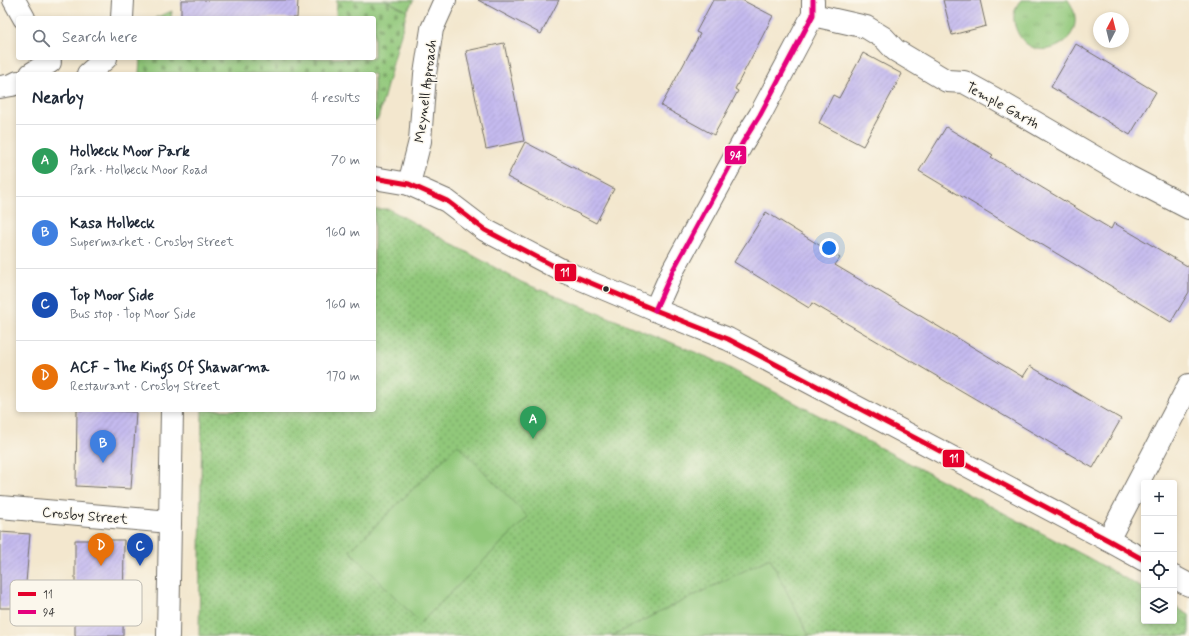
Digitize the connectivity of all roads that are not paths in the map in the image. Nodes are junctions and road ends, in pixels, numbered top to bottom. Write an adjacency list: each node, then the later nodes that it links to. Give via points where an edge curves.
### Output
1 (14, 0): 5 (street)
2 (123, 0): 6 (street)
3 (445, 0): 14 (street, Meynell Approach, via 432,28 425,74 420,141)
4 (813, 8): 15 (street, Temple Garth, via 866,27 884,38 895,50 947,81 964,82 1129,177); 16 (street, via 760,115 674,270)
5 (23, 16)
6 (122, 16)
7 (104, 60): 10 (street)
8 (52, 65): 9 (street)
9 (35, 72)
10 (90, 72)
11 (16, 83): 12 (street)
12 (0, 87)
13 (376, 178): 14 (street)
14 (409, 184): 16 (street, via 447,201 485,230 567,273)
15 (1189, 208)
16 (655, 310): 21 (street, via 728,339)
17 (1189, 386): 21 (street)
18 (172, 412): 20 (street)
19 (0, 507): 20 (street, Crosby Street)
20 (170, 522): 25 (street)
21 (1108, 540): 22 (street)
22 (1141, 558)
23 (1177, 579): 24 (street)
24 (1189, 585)
25 (168, 636)

